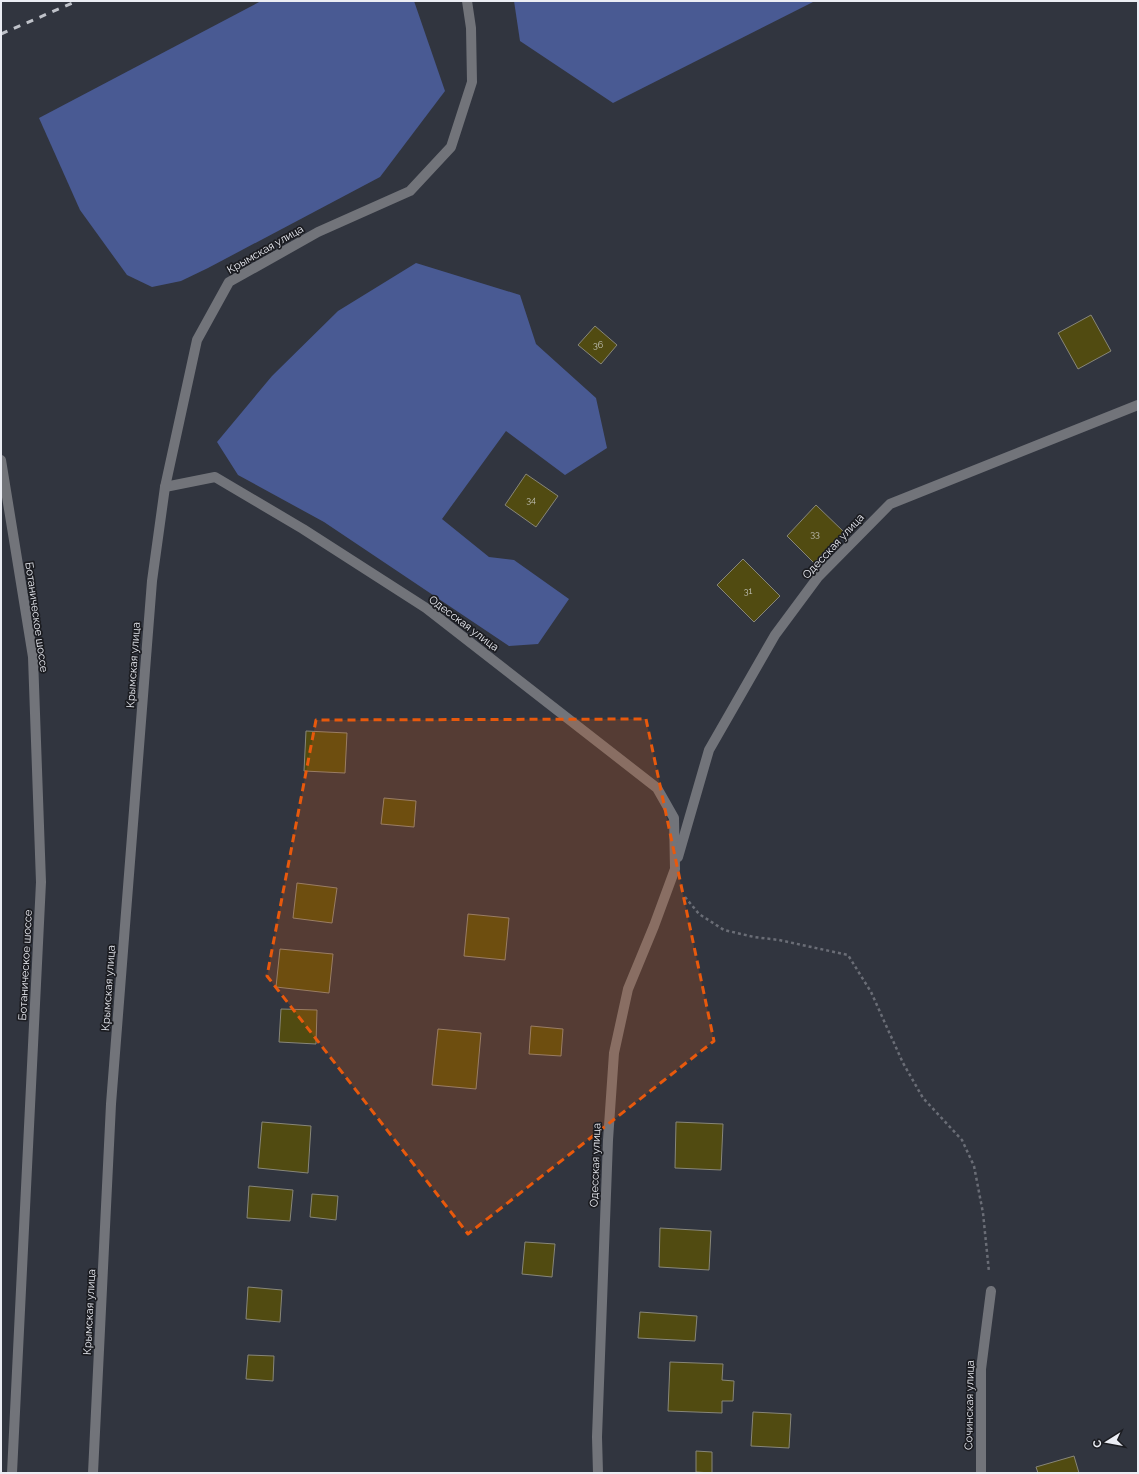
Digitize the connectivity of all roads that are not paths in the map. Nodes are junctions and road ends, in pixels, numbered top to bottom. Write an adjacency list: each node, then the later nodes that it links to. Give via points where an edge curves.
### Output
1 (467, 1): 4 (street, Крымская улица, via 471,28 472,82 451,148 410,191 318,232 229,282 198,340)
2 (1138, 405): 5 (street, Одесская улица, via 890,504 818,577 775,635 709,750)
3 (1, 460): 7 (street, Ботаническое шоссе, via 33,657 41,882)
4 (165, 488): 5 (street, Одесская улица, via 215,477 303,529 426,608 657,788 674,818); 8 (street, Крымская улица, via 152,581 111,1104)
5 (674, 869): 9 (street, Одесская улица, via 628,989 614,1053 607,1155 597,1437)
6 (991, 1291): 10 (street, Сочинская улица, via 981,1369)
7 (12, 1473)
8 (93, 1473)
9 (598, 1473)
10 (981, 1473)

